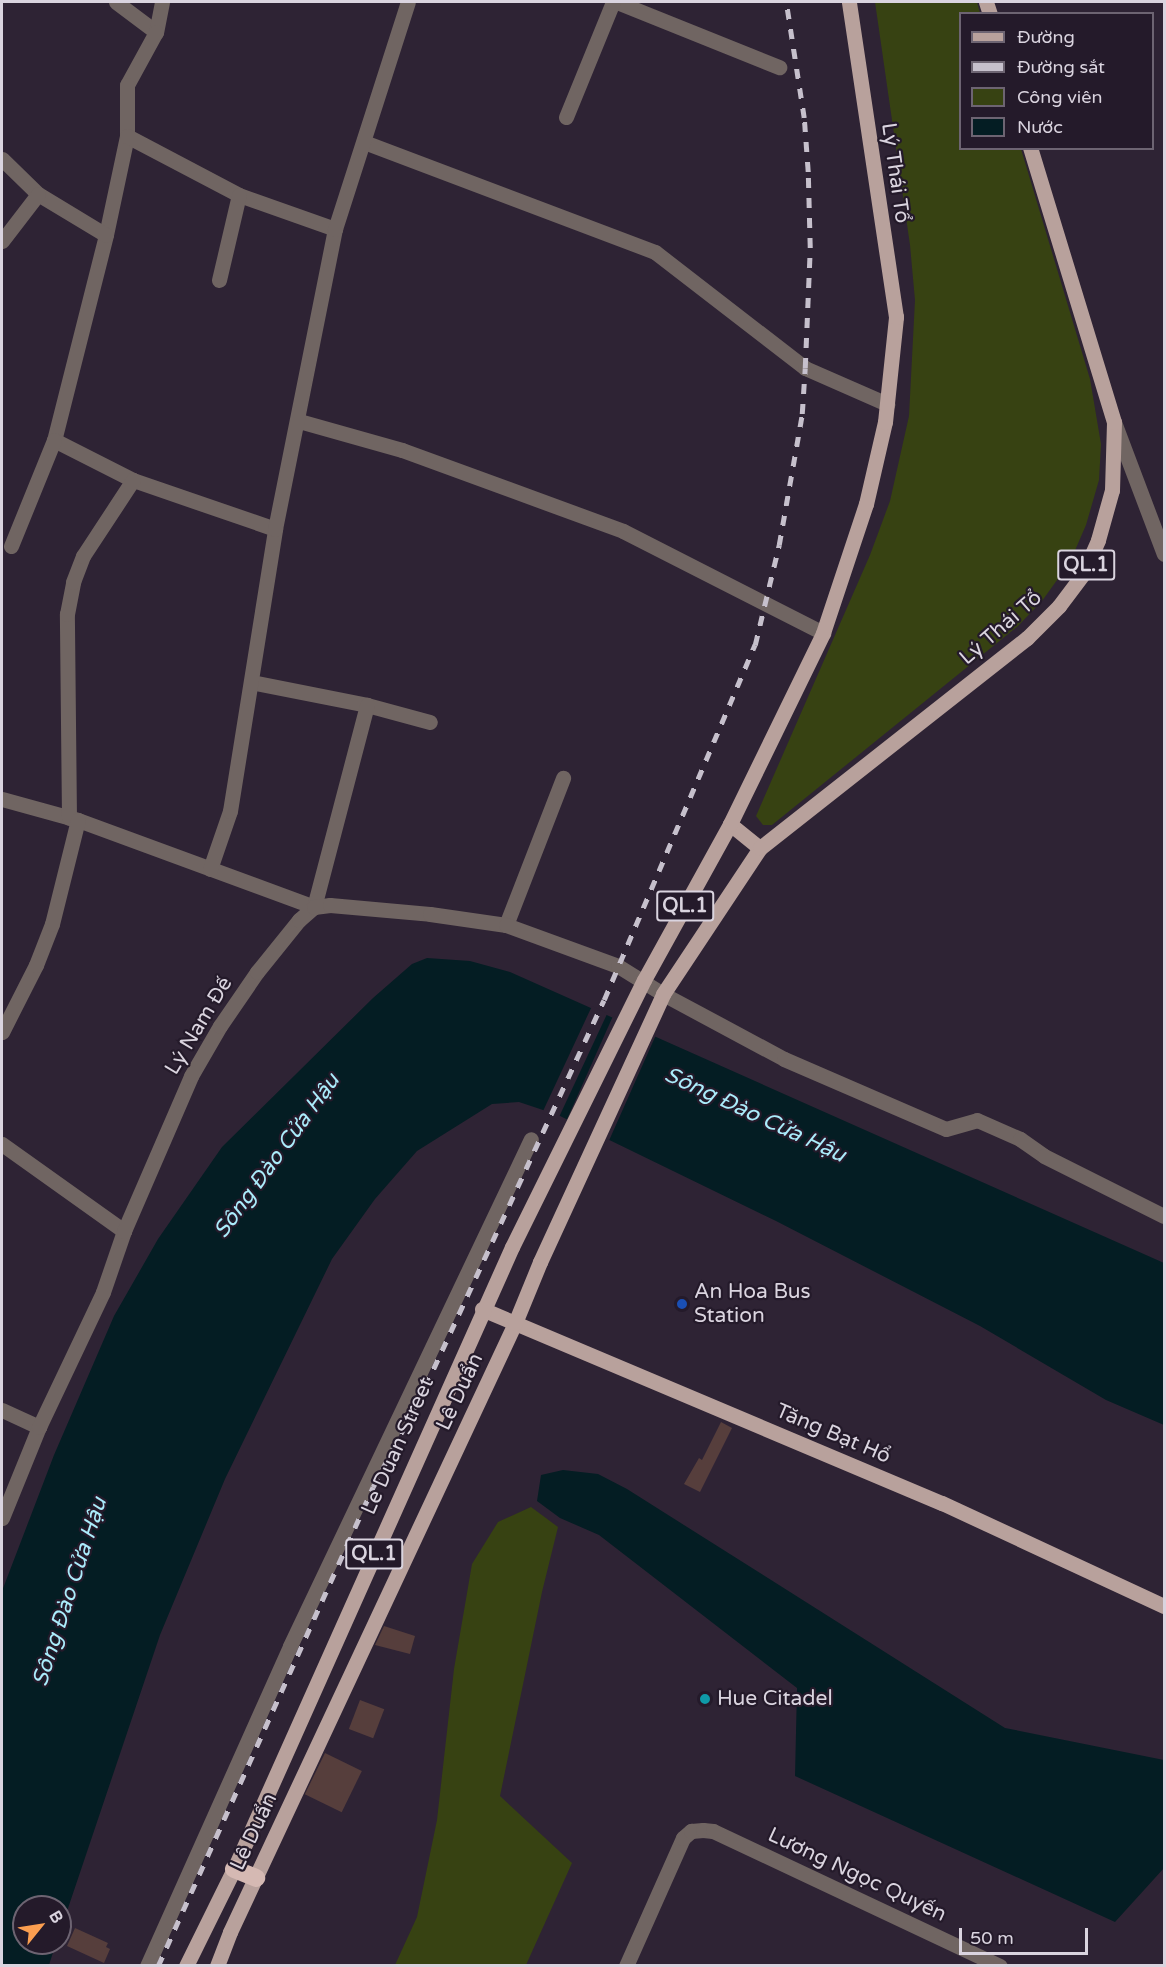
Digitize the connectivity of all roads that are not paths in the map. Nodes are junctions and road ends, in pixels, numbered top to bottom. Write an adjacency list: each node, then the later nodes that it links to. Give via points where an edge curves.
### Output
1 (116, 2): 7 (street)
2 (162, 2): 7 (street)
3 (408, 2): 11 (street)
4 (613, 2): 9 (street)
5 (617, 2): 8 (street)
6 (849, 2): 20 (main road, Lý Thái Tổ / QL.1, via 896,317)
7 (156, 32): 10 (street, via 127,85)
8 (779, 67)
9 (566, 117)
10 (127, 136): 15 (street); 17 (street)
11 (364, 142): 16 (street); 20 (street, via 655,252 806,368)
12 (1031, 150): 22 (main road, Lý Thái Tổ / QL.1)
13 (2, 159): 14 (street)
14 (38, 194): 17 (street); 18 (street)
15 (239, 195): 16 (street); 19 (street)
16 (335, 229): 21 (street)
17 (106, 235): 23 (street)
18 (2, 241)
19 (219, 280)
20 (887, 404): 29 (main road, Lý Thái Tổ / QL.1, via 866,504)
21 (299, 421): 26 (street); 29 (street, via 402,450 623,531)
22 (1114, 422): 25 (street); 37 (main road, Lý Thái Tổ / QL.1, via 1112,490 1104,520 1083,574 1059,606 1027,638)
23 (54, 440): 24 (street); 27 (street)
24 (133, 480): 26 (street); 35 (street, via 83,556 69,603)
25 (1160, 526): 28 (street)
26 (275, 529): 30 (street)
27 (11, 546)
28 (1164, 554)
29 (823, 633): 36 (main road, Lý Thái Tổ / QL.1)
30 (251, 682): 31 (street); 38 (street, via 230,811)
31 (367, 705): 32 (street); 39 (street)
32 (430, 722)
33 (563, 778): 40 (street)
34 (2, 800): 35 (street)
35 (73, 819): 38 (street); 43 (street, via 52,924)
36 (730, 824): 37 (main road); 41 (main road, QL.1)
37 (760, 848): 42 (main road, Lê Duẩn / QL.1)
38 (210, 869): 39 (street)
39 (314, 907): 40 (street, via 430,914); 47 (street, Lý Nam Đế, via 257,972 220,1026 191,1076)
40 (506, 925): 41 (street, via 618,966)
41 (641, 985): 42 (street); 48 (main road, Le Duan Street / QL.1)
42 (660, 999): 46 (street, via 784,1059 946,1129 977,1120); 49 (main road, Lê Duẩn / QL.1)
43 (2, 1032)
44 (531, 1139): 56 (street, via 290,1646)
45 (2, 1144): 47 (street)
46 (1164, 1216)
47 (124, 1231): 51 (street, Lý Nam Đế, via 103,1292)
48 (482, 1309): 49 (main road, Tăng Bạt Hổ); 54 (main road, Le Duan Street / QL.1)
49 (515, 1323): 53 (main road, Tăng Bạt Hổ, via 951,1507); 55 (main road, Lê Duẩn / QL.1)
50 (2, 1410): 51 (street)
51 (39, 1427): 52 (street, Lý Nam Đế)
52 (2, 1518)
53 (1164, 1606)
54 (234, 1869): 55 (highway); 57 (main road, Le Duan Street / QL.1)
55 (256, 1878): 58 (main road, Lê Duẩn / QL.1)
56 (147, 1965)
57 (186, 1965)
58 (217, 1965)
59 (626, 1965): 60 (street, Lương Ngọc Quyến, via 683,1839 695,1830 713,1831)
60 (1000, 1965)

